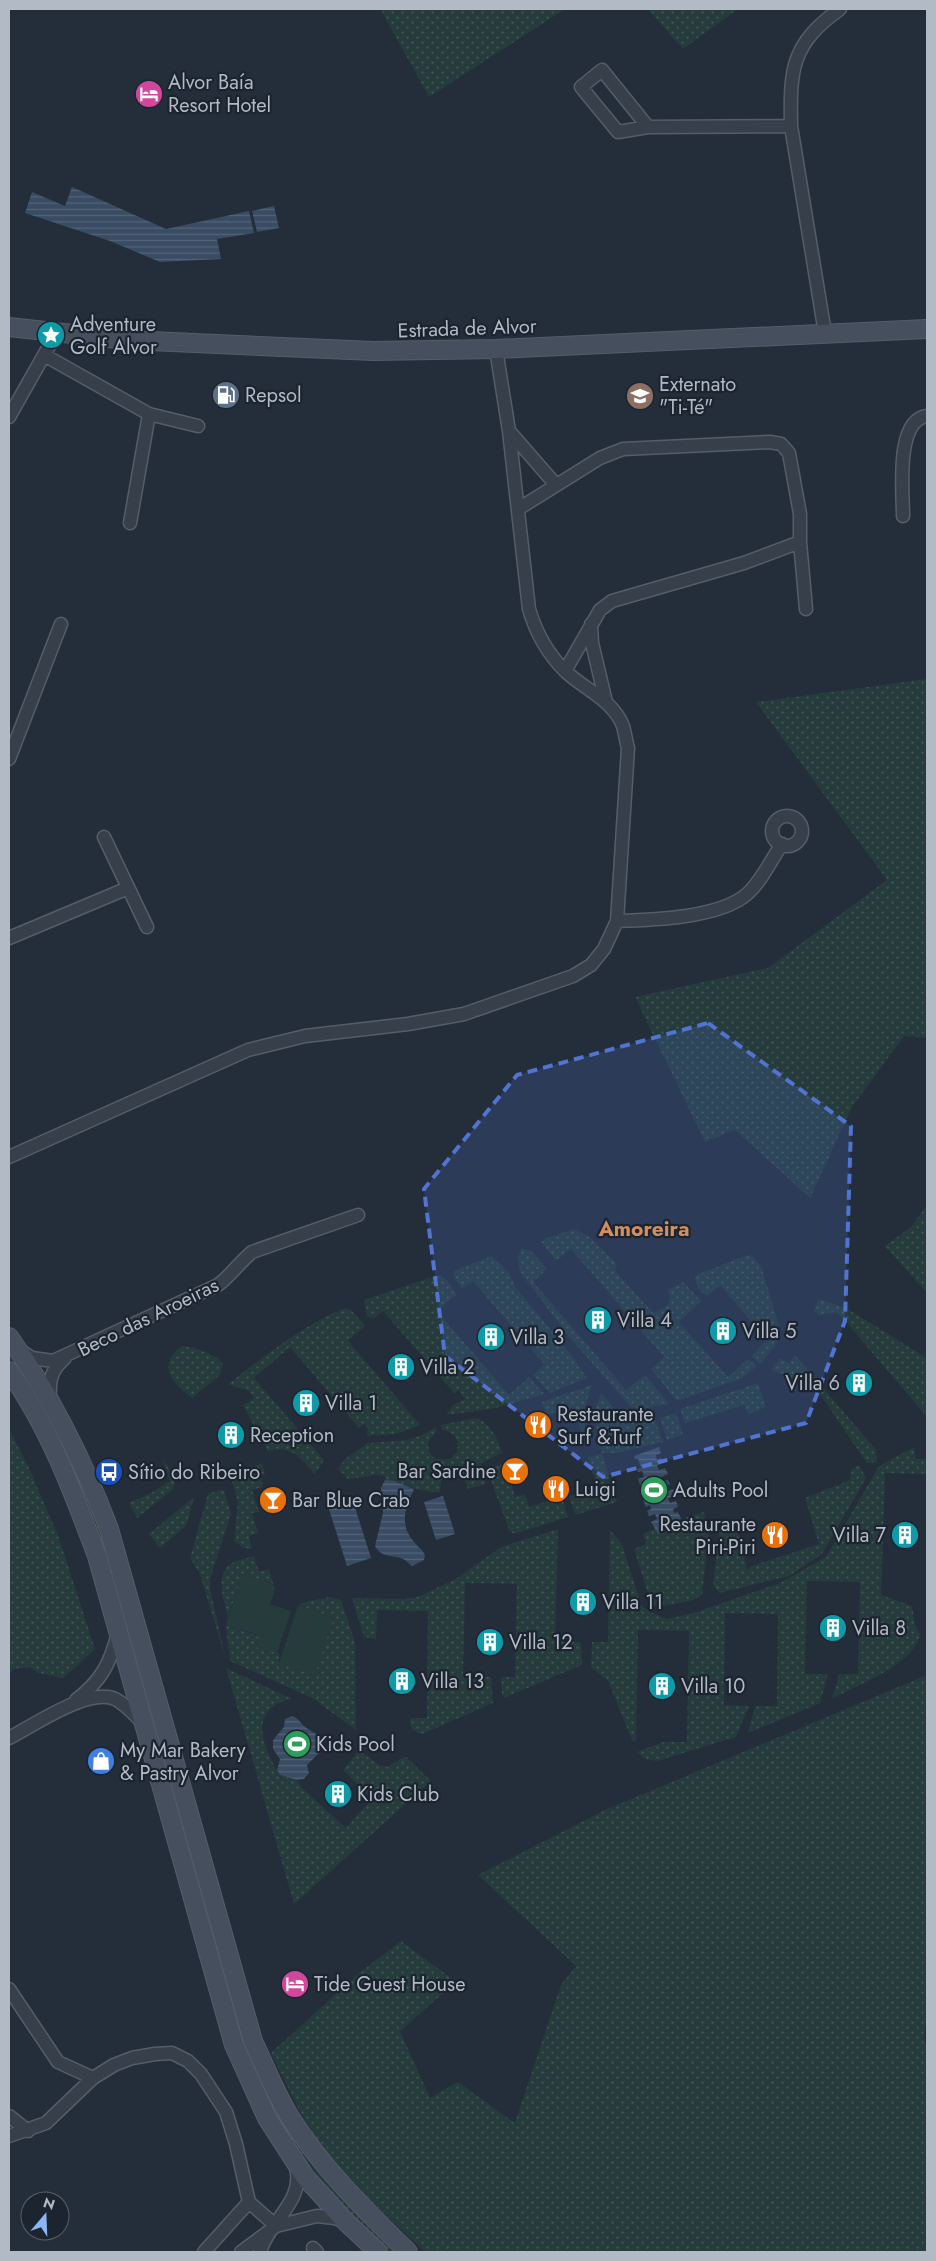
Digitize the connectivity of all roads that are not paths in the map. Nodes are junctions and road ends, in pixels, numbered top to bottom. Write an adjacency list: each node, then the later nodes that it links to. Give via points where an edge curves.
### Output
1 (840, 9): 3 (street, via 809,35 794,64)
2 (648, 126): 2 (street, via 602,70 581,87 618,132); 3 (street)
3 (791, 126): 7 (street)
4 (9, 327): 6 (main road, Estrada de Alvor)
5 (927, 329): 7 (main road, Estrada de Alvor)
6 (57, 332): 8 (main road, Estrada de Alvor, via 127,340 373,351); 9 (street)
7 (825, 334): 8 (main road, Estrada de Alvor)
8 (496, 349): 14 (street)
9 (44, 355): 10 (street); 12 (street)
10 (149, 414): 13 (street); 18 (street)
11 (927, 416): 17 (street, via 909,427 904,447)
12 (9, 417)
13 (198, 426)
14 (509, 430): 15 (street); 16 (street)
15 (556, 485): 16 (street); 19 (street, via 600,458 623,449 781,444 789,453 800,514)
16 (518, 508): 23 (street, via 534,628)
17 (903, 516)
18 (130, 523)
19 (800, 542): 20 (street); 22 (street, via 744,563 612,601 600,610)
20 (806, 608)
21 (61, 624): 25 (street)
22 (591, 624): 23 (street); 24 (street, via 592,643)
23 (565, 671): 24 (street)
24 (606, 702): 29 (street, via 622,724 628,748)
25 (9, 759)
26 (104, 838): 28 (street)
27 (782, 844): 29 (street, via 757,883 738,902 662,920)
28 (128, 888): 30 (street); 31 (street)
29 (617, 921): 32 (street, via 604,949 591,966 573,976 464,1014 304,1036 248,1050)
30 (147, 928)
31 (9, 938)
32 (9, 1157)
33 (358, 1215): 35 (street, Beco das Aroeiras, via 252,1252 232,1275 218,1285)
34 (13, 1343): 35 (street, Beco das Aroeiras, via 32,1358 42,1361 53,1361); 37 (main road)
35 (70, 1354): 37 (street, Beco das Aroeiras, via 52,1373)
36 (9, 1371): 38 (main road, via 33,1408 69,1481 97,1556)
37 (50, 1398): 55 (main road, via 79,1454 109,1529 253,2041 289,2116 313,2151 342,2186)
38 (118, 1634): 39 (street, via 112,1658 104,1672); 40 (main road)
39 (62, 1710): 40 (street, via 103,1696 117,1699); 41 (street)
40 (143, 1723): 47 (main road, via 234,2045 267,2118)
41 (9, 1738)
42 (9, 1989): 43 (street, via 58,2062)
43 (93, 2078): 45 (street, via 46,2123); 48 (street, via 132,2058 172,2053 188,2061 201,2074 226,2112)
44 (9, 2116): 45 (street)
45 (28, 2131): 46 (street)
46 (9, 2136)
47 (294, 2160): 49 (main road, via 305,2177); 50 (street, via 298,2183 294,2197)
48 (249, 2202): 50 (street); 51 (street)
49 (347, 2223): 50 (street, via 318,2216); 54 (main road)
50 (276, 2226): 52 (street); 53 (street)
51 (204, 2252)
52 (241, 2252)
53 (260, 2252)
54 (378, 2252)
55 (408, 2252)

